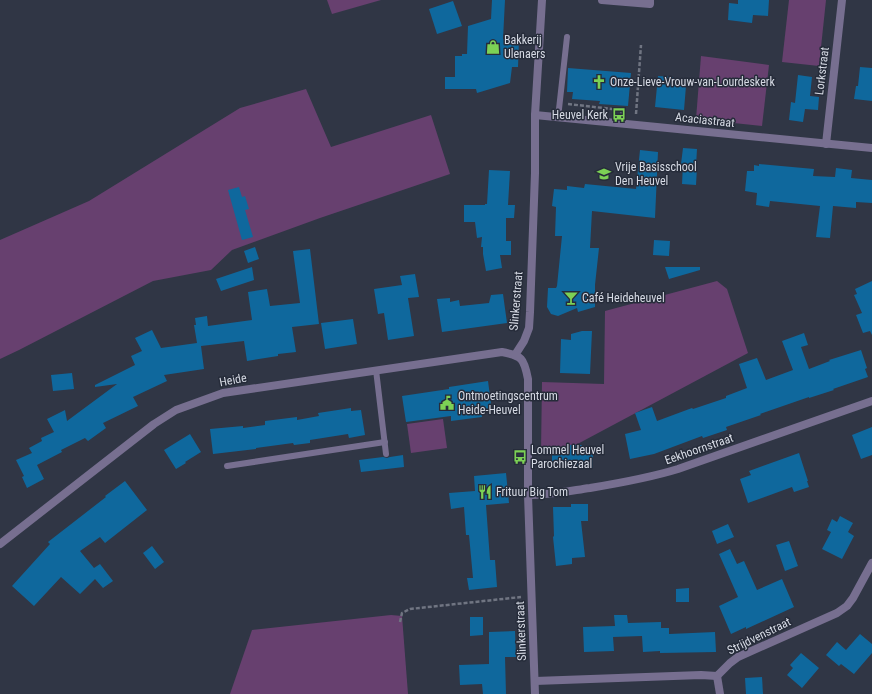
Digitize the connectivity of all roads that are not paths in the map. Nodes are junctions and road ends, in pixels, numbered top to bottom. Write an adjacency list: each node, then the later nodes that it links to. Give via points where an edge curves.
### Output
1 (542, 0): 6 (street, Slinkerstraat)
2 (602, 0): 3 (street, via 650,4)
3 (650, 0)
4 (842, 0): 8 (street, Lorkstraat)
5 (567, 37): 7 (lane)
6 (535, 115): 7 (street, Acaciastraat); 10 (street, Slinkerstraat, via 530,312 524,341)
7 (558, 118): 8 (street, Acaciastraat)
8 (826, 144): 9 (street, Acaciastraat)
9 (872, 148)
10 (515, 355): 11 (street, Heide, via 502,352); 16 (street, Slinkerstraat, via 525,364 528,379)
11 (376, 370): 13 (lane); 17 (street, Heide, via 223,393 176,410 154,424)
12 (872, 401): 16 (street, Eekhoornstraat, via 654,476 548,495)
13 (385, 442): 14 (lane); 15 (lane)
14 (386, 454)
15 (227, 466)
16 (528, 496): 20 (street, Slinkerstraat)
17 (0, 544)
18 (872, 563): 19 (street, Strijdvenstraat, via 847,606 738,657)
19 (717, 676): 20 (street); 22 (street)
20 (535, 681): 21 (street, Slinkerstraat)
21 (535, 694)
22 (720, 694)

